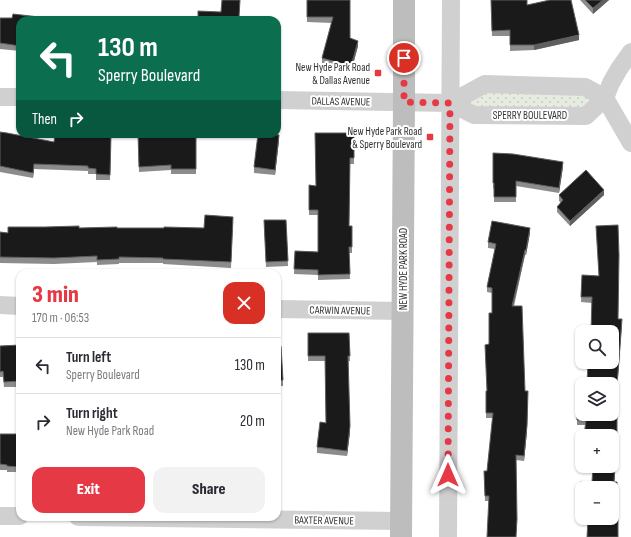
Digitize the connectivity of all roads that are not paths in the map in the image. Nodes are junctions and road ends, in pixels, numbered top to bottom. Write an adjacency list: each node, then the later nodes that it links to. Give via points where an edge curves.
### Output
1 (404, 0): 8 (main road, NEW HYDE PARK ROAD)
2 (451, 0): 9 (street)
3 (631, 52): 6 (street, via 611,83)
4 (0, 97): 5 (street)
5 (16, 97)
6 (605, 98): 9 (street, via 585,87 484,84); 9 (street, SPERRY BOULEVARD, via 586,116 474,115); 10 (street)
7 (281, 100): 8 (street, DALLAS AVENUE)
8 (404, 102): 9 (street, SPERRY BOULEVARD); 14 (main road, NEW HYDE PARK ROAD)
9 (450, 103): 19 (street)
10 (631, 143)
11 (0, 306): 12 (street)
12 (16, 306)
13 (281, 309): 14 (street, CARWIN AVENUE)
14 (403, 311): 18 (main road, NEW HYDE PARK ROAD)
15 (0, 516): 16 (street)
16 (16, 516)
17 (186, 521): 18 (street, BAXTER AVENUE)
18 (401, 529)
19 (448, 537)

